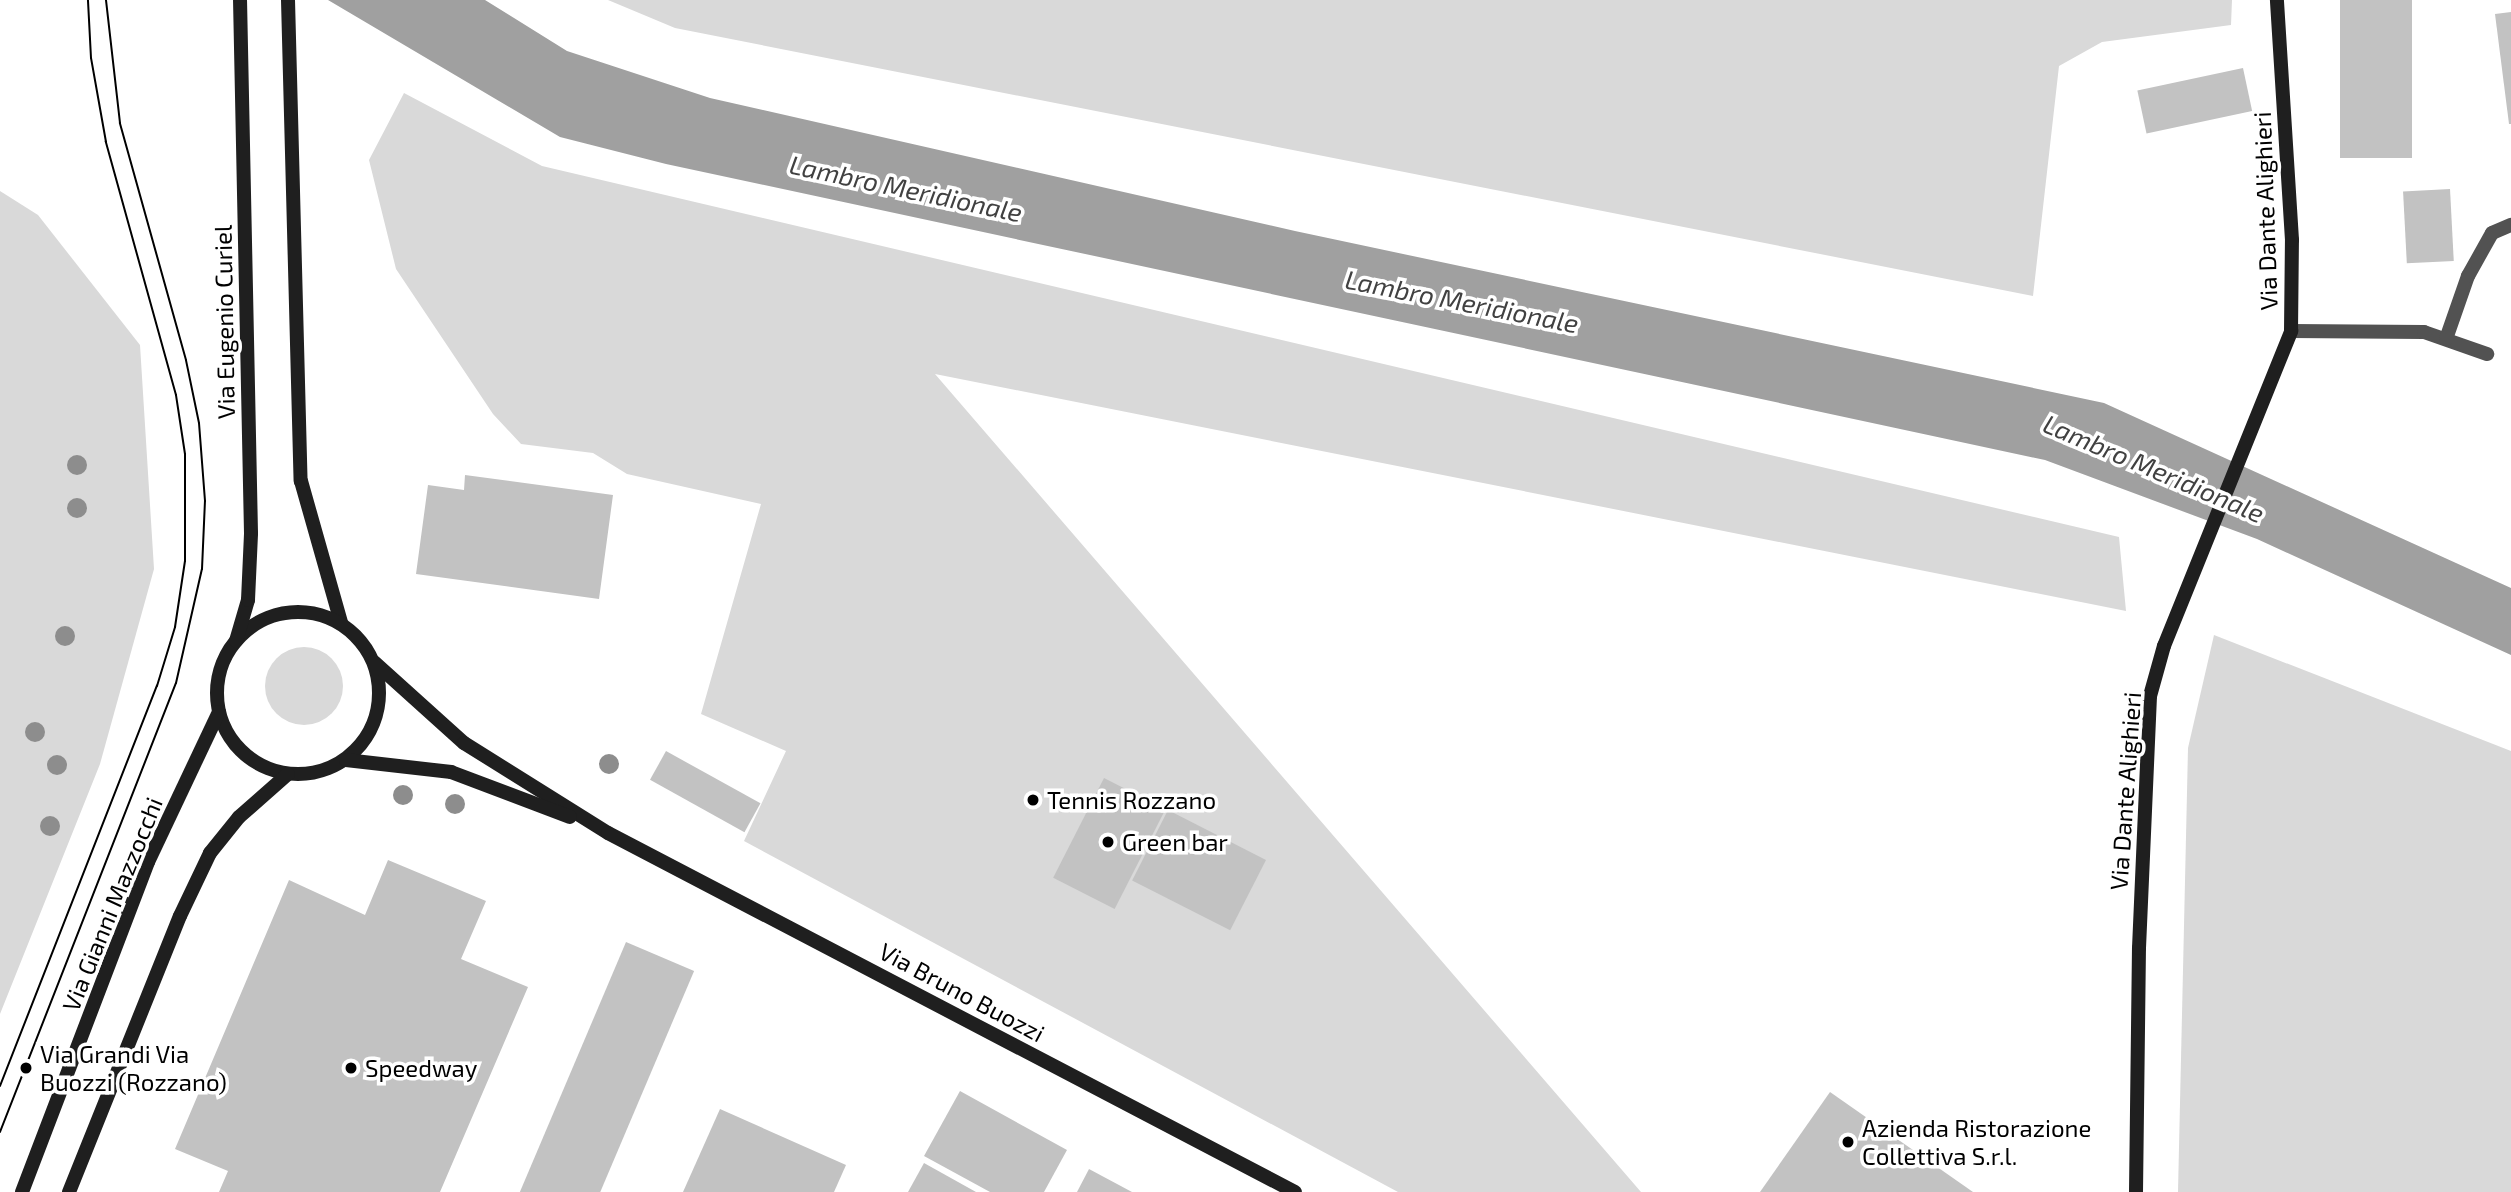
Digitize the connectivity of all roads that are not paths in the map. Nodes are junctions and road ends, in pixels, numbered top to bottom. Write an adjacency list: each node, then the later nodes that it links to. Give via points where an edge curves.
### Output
1 (240, 0): 9 (main road, Via Eugenio Curiel, via 251,533 248,600)
2 (288, 0): 8 (main road, via 301,481)
3 (2277, 0): 5 (main road, Via Dante Alighieri, via 2292,240)
4 (2511, 225): 6 (street, via 2491,233 2468,276)
5 (2291, 331): 6 (street, via 2424,332); 18 (main road, Via Dante Alighieri, via 2164,646 2150,696)
6 (2446, 339): 7 (street)
7 (2487, 354)
8 (341, 622): 9 (main road, via 311,613 283,613 257,623); 10 (main road)
9 (236, 641): 11 (main road, via 223,663 217,687)
10 (374, 662): 12 (main road, via 380,697 371,730); 14 (main road, Via Bruno Buozzi, via 464,743)
11 (219, 712): 13 (main road, via 228,735 244,754 264,767); 15 (main road, Via Gianni Mazzocchi, via 148,863)
12 (346, 760): 13 (main road, via 309,774); 14 (main road, Via Bruno Buozzi, via 451,772)
13 (288, 774): 16 (main road, via 239,817 211,853 180,916)
14 (608, 833): 17 (main road, Via Bruno Buozzi)
15 (22, 1192)
16 (69, 1192)
17 (1295, 1192)
18 (2136, 1192)

